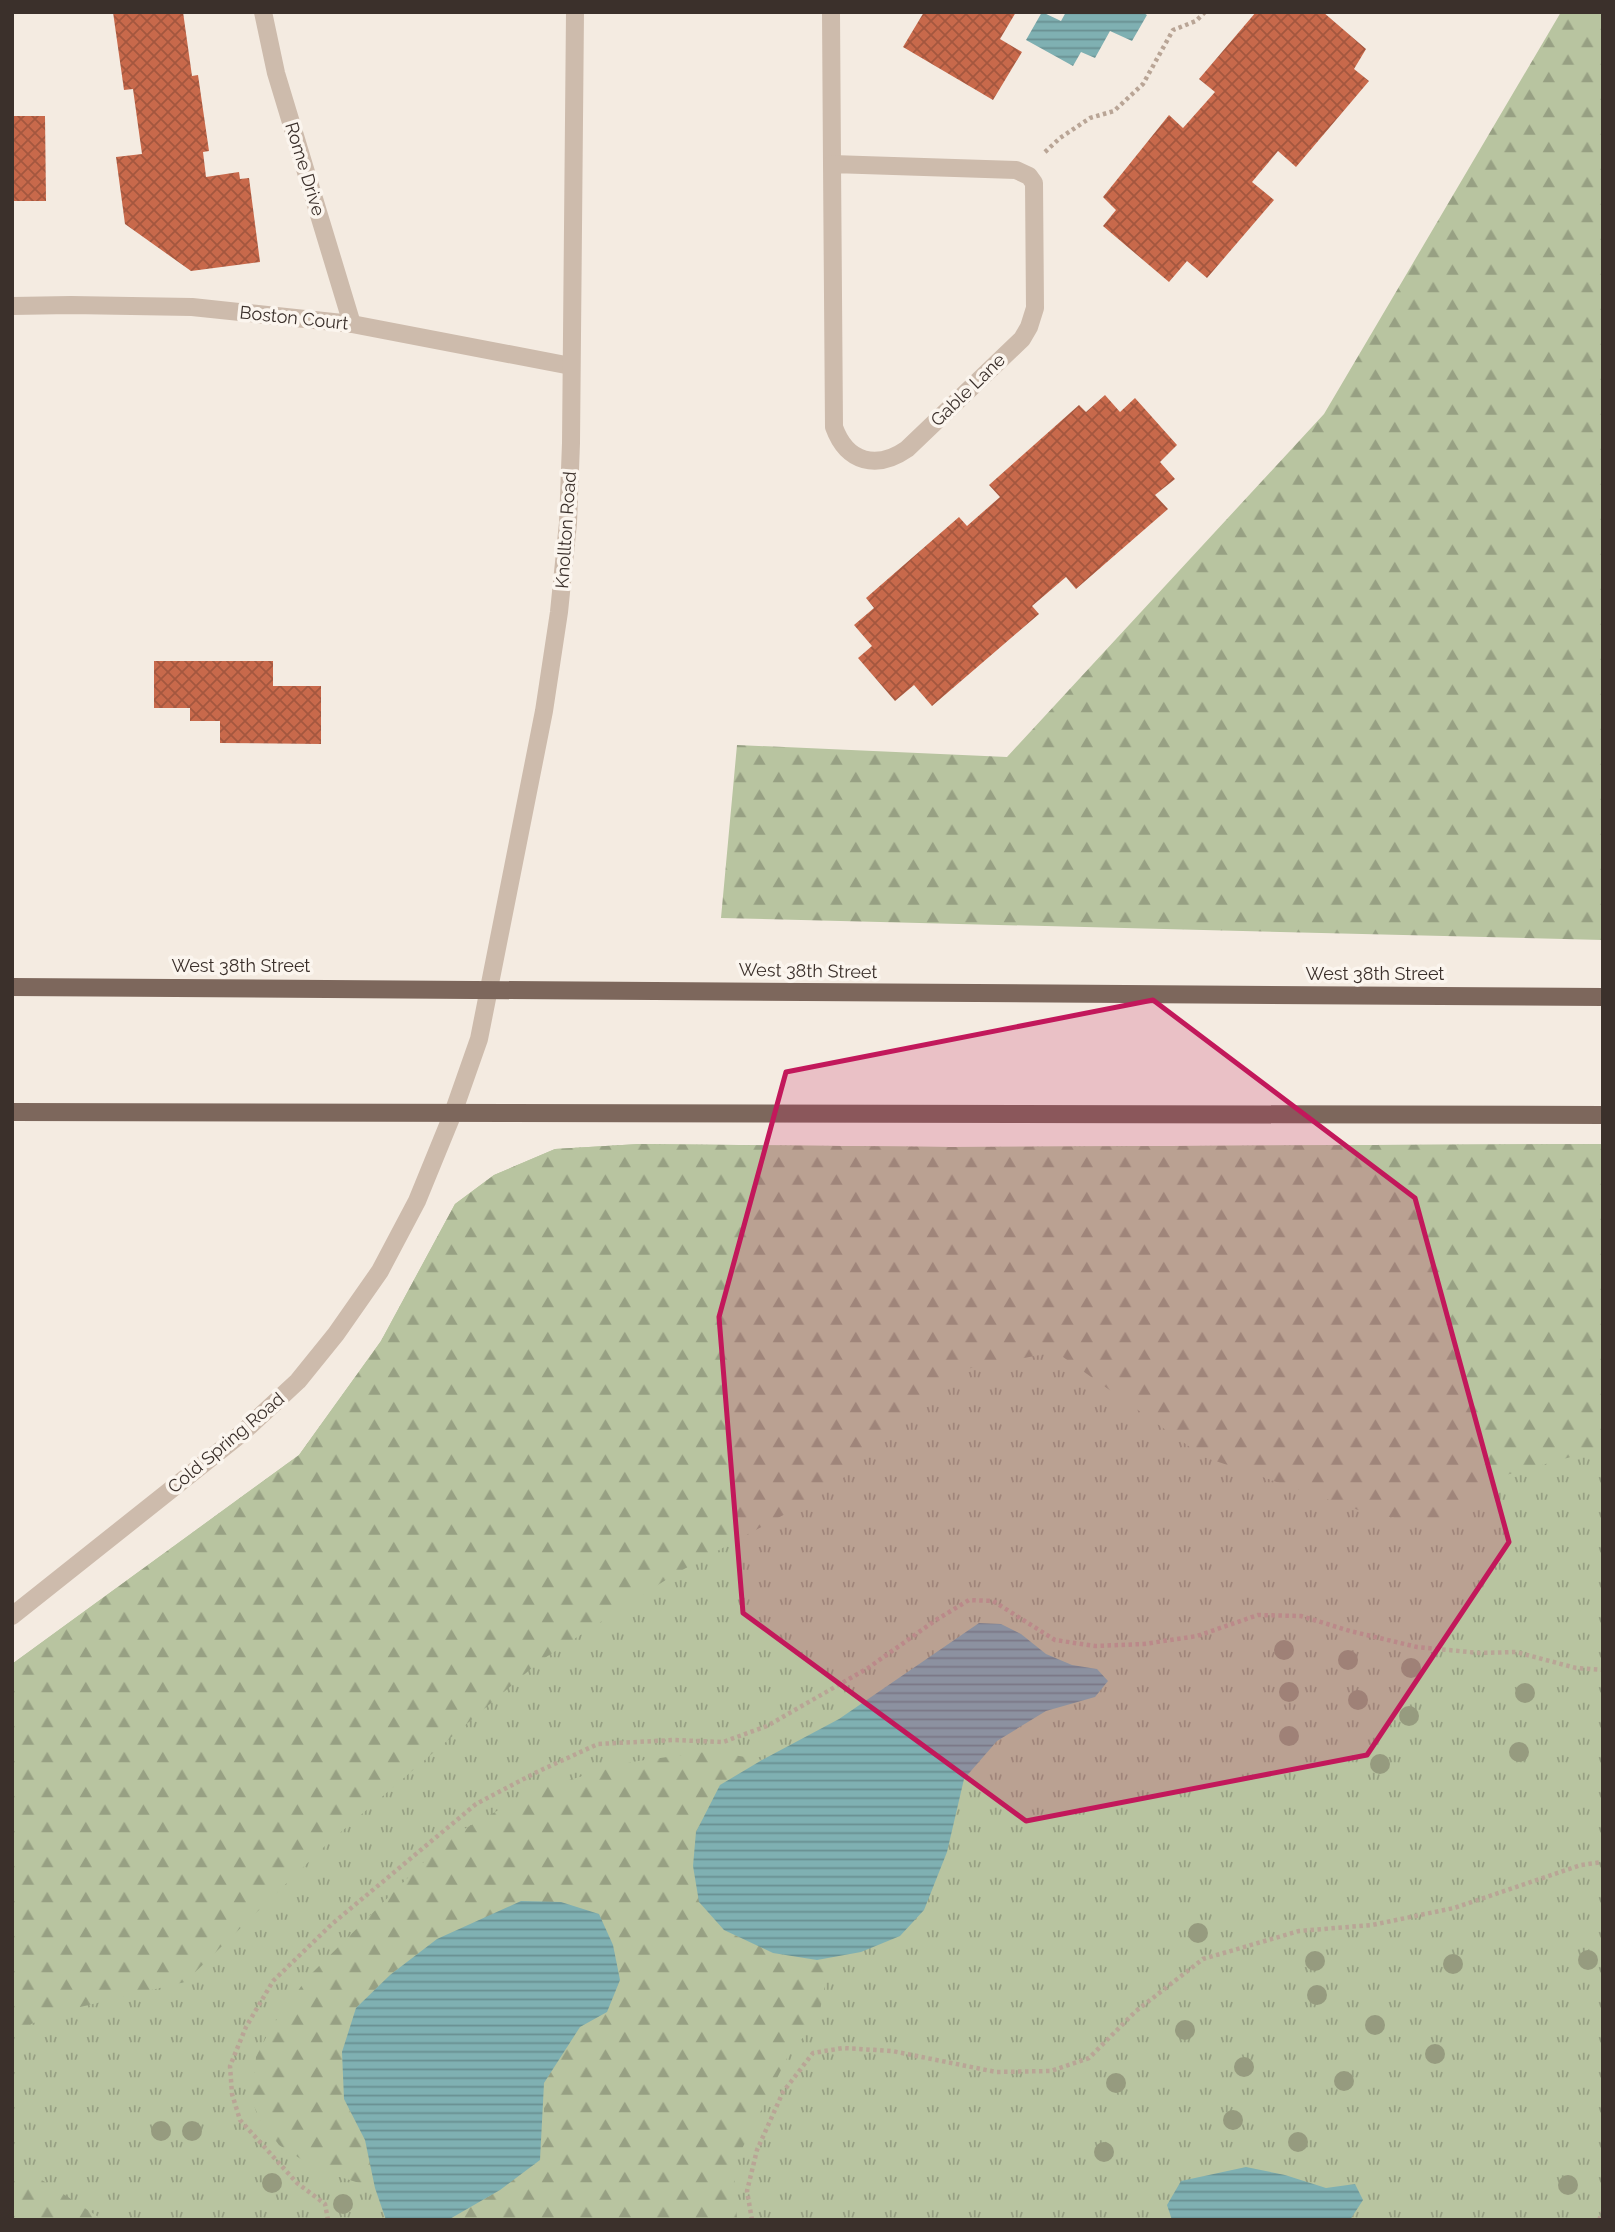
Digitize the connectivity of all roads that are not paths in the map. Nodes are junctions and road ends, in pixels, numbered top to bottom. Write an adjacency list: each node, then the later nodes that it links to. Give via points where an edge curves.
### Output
1 (263, 12): 6 (street, Rome Drive, via 276,73)
2 (575, 12): 7 (street, Knollton Road)
3 (831, 12): 4 (street, Gable Lane)
4 (832, 164): 4 (street, Gable Lane, via 1016,170 1034,183 1035,308 1030,327 907,449 887,460 863,460 850,453 834,427)
5 (12, 306): 6 (street, Boston Court, via 192,307)
6 (352, 324): 7 (street, Boston Court)
7 (572, 366): 9 (street, Knollton Road, via 570,478 559,612 544,711)
8 (12, 987): 9 (main road, West 38th Street)
9 (487, 988): 10 (main road, West 38th Street); 11 (street, Knollton Road)
10 (1603, 997)
11 (479, 1039): 13 (street, Cold Spring Road)
12 (12, 1112): 13 (main road)
13 (453, 1113): 14 (main road); 15 (street, Cold Spring Road, via 417,1201 380,1271 298,1381 241,1434)
14 (1603, 1115)
15 (12, 1616)

